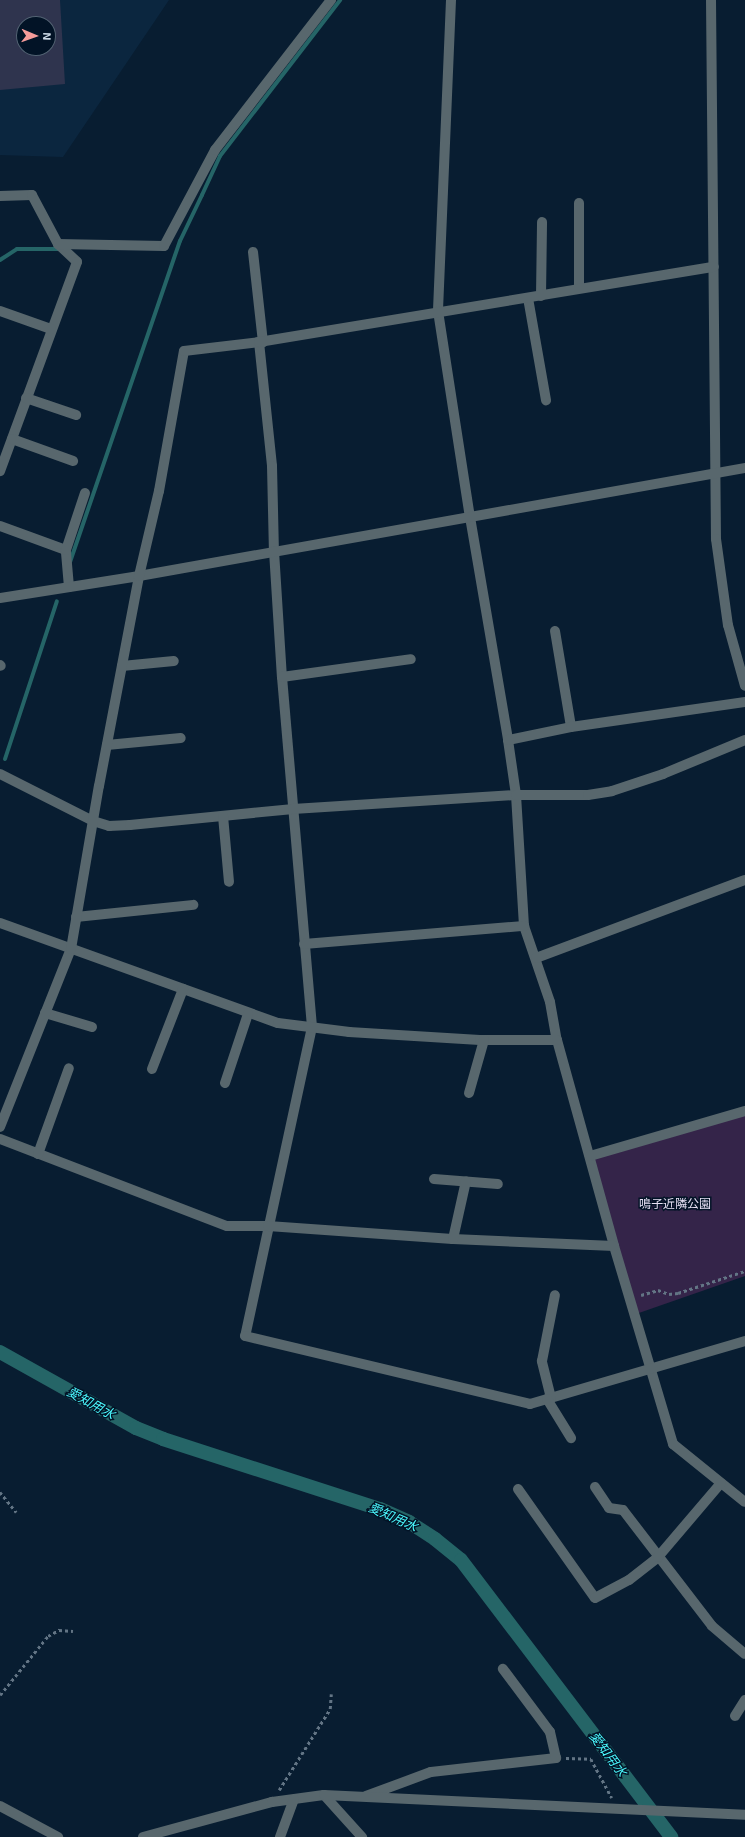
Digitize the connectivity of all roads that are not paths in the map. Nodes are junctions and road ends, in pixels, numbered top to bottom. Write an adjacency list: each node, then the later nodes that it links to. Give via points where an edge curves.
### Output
1 (331, 0): 7 (street, via 215,150 164,246)
2 (451, 0): 13 (street)
3 (711, 0): 9 (street)
4 (0, 196): 7 (street, via 32,195)
5 (579, 203): 10 (street)
6 (542, 222): 11 (street)
7 (58, 244): 15 (street, via 76,262)
8 (253, 252): 16 (street)
9 (714, 267): 10 (street); 24 (street)
10 (579, 288): 11 (street)
11 (541, 296): 12 (street)
12 (528, 298): 13 (street); 18 (street)
13 (438, 311): 16 (street); 26 (street)
14 (0, 312): 15 (street)
15 (51, 329): 17 (street)
16 (261, 342): 29 (street, via 272,466); 30 (street, via 184,351 159,492)
17 (26, 398): 19 (street); 20 (street)
18 (546, 400)
19 (76, 415)
20 (12, 439): 21 (street); 23 (street)
21 (73, 461)
22 (745, 468): 24 (street)
23 (0, 471)
24 (714, 473): 26 (street); 38 (street, via 716,539 722,589)
25 (85, 493): 28 (street)
26 (470, 517): 29 (street); 42 (street)
27 (0, 526): 28 (street)
28 (66, 550): 31 (street)
29 (274, 551): 30 (street); 37 (street)
30 (139, 576): 31 (street); 36 (street)
31 (69, 587): 32 (street)
32 (0, 598)
33 (555, 631): 40 (street)
34 (411, 659): 37 (street)
35 (174, 660): 36 (street)
36 (122, 666): 44 (street)
37 (282, 677): 47 (street)
38 (745, 686)
39 (745, 702): 40 (street)
40 (572, 727): 42 (street)
41 (181, 738): 44 (street)
42 (508, 740): 46 (street)
43 (745, 740): 46 (street, via 663,774 612,791 588,795)
44 (107, 745): 49 (street)
45 (0, 774): 49 (street)
46 (516, 795): 47 (street); 55 (street)
47 (294, 809): 48 (street); 56 (street)
48 (224, 816): 49 (street, via 109,826); 51 (street)
49 (93, 821): 53 (street)
50 (745, 880): 58 (street)
51 (229, 882)
52 (193, 905): 53 (street)
53 (76, 917): 57 (street)
54 (0, 923): 57 (street)
55 (524, 926): 56 (street); 58 (street)
56 (304, 944): 63 (street)
57 (71, 949): 59 (street); 60 (street)
58 (536, 958): 65 (street, via 550,1002)
59 (184, 989): 61 (street); 67 (street)
60 (45, 1014): 62 (street); 71 (street)
61 (248, 1014): 63 (street); 68 (street)
62 (92, 1027)
63 (312, 1027): 64 (street, via 349,1032); 78 (street)
64 (484, 1040): 65 (street); 69 (street)
65 (557, 1040): 74 (street)
66 (69, 1068): 73 (street)
67 (152, 1069)
68 (225, 1083)
69 (469, 1093)
70 (745, 1110): 74 (street)
71 (0, 1127)
72 (0, 1139): 73 (street)
73 (38, 1154): 78 (street, via 227,1226)
74 (590, 1156): 80 (street)
75 (434, 1179): 76 (street)
76 (466, 1181): 77 (street); 79 (street)
77 (498, 1184)
78 (268, 1226): 79 (street); 84 (street, via 245,1336 530,1404)
79 (453, 1239): 80 (street)
80 (614, 1246): 83 (street)
81 (556, 1295): 84 (street, via 542,1361)
82 (745, 1341): 83 (street)
83 (652, 1369): 84 (street); 86 (street, via 673,1444)
84 (549, 1398): 85 (street)
85 (571, 1438)
86 (722, 1483): 90 (street); 92 (street)
87 (595, 1487): 92 (street, via 609,1508 623,1510)
88 (518, 1489): 92 (street, via 595,1598 629,1580)
89 (745, 1490): 90 (street)
90 (734, 1493): 91 (street)
91 (745, 1502)
92 (658, 1557): 93 (street, via 712,1626)
93 (745, 1654)
94 (504, 1669): 98 (street, via 550,1732 556,1758 431,1772)
95 (745, 1700): 96 (street)
96 (735, 1716)
97 (324, 1795): 98 (street); 99 (street); 105 (street)
98 (362, 1797): 101 (street)
99 (294, 1799): 103 (street, via 272,1802); 104 (street)
100 (1, 1810): 102 (street)
101 (745, 1816)
102 (58, 1837)
103 (143, 1837)
104 (280, 1837)
105 (362, 1837)

